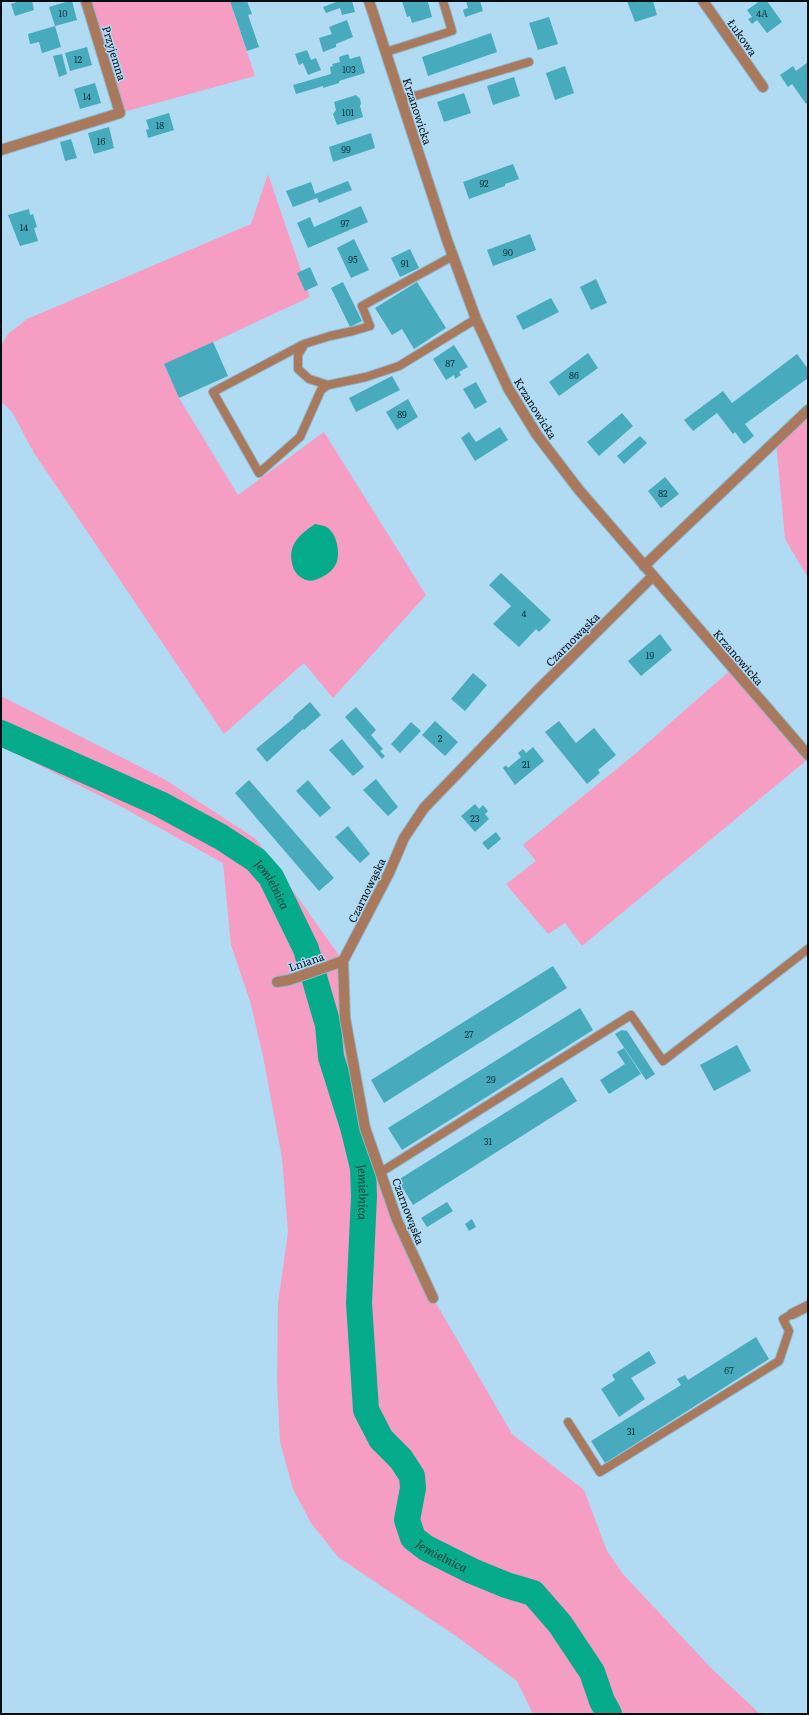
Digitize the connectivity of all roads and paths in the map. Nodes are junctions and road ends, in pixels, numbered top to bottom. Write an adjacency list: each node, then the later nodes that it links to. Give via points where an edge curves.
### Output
1 (86, 1): 9 (street, Przyjemna, via 120,113)
2 (369, 1): 5 (street, Krzanowicka)
3 (443, 1): 5 (lane, via 452,31)
4 (703, 1): 7 (street, Łukowa)
5 (386, 52): 8 (street, Krzanowicka)
6 (529, 62): 8 (lane)
7 (764, 87)
8 (401, 98): 10 (street, Krzanowicka)
9 (1, 150)
10 (453, 256): 11 (street, Krzanowicka); 12 (lane, via 362,306 370,326)
11 (476, 319): 13 (lane, via 399,366 366,377); 15 (street, Krzanowicka, via 508,388 537,435 579,490)
12 (304, 344): 13 (lane, via 298,355 298,369 309,379); 13 (lane, via 213,392 259,473 300,437 321,390)
13 (328, 385)
14 (808, 410): 15 (street)
15 (644, 566): 16 (street, Krzanowicka)
16 (653, 576): 17 (street, Krzanowicka); 19 (street, Czarnowąska, via 424,808 404,838 389,873)
17 (808, 755)
18 (808, 949): 21 (lane, via 663,1061 631,1015)
19 (343, 961): 20 (street, Lniana); 21 (street, Czarnowąska, via 345,1018 365,1128)
20 (277, 982)
21 (381, 1172): 22 (street, Czarnowąska, via 397,1220)
22 (433, 1298)
23 (808, 1306): 24 (street)
24 (792, 1314): 25 (lane, via 783,1319 789,1331 779,1361 600,1472)
25 (568, 1422)

